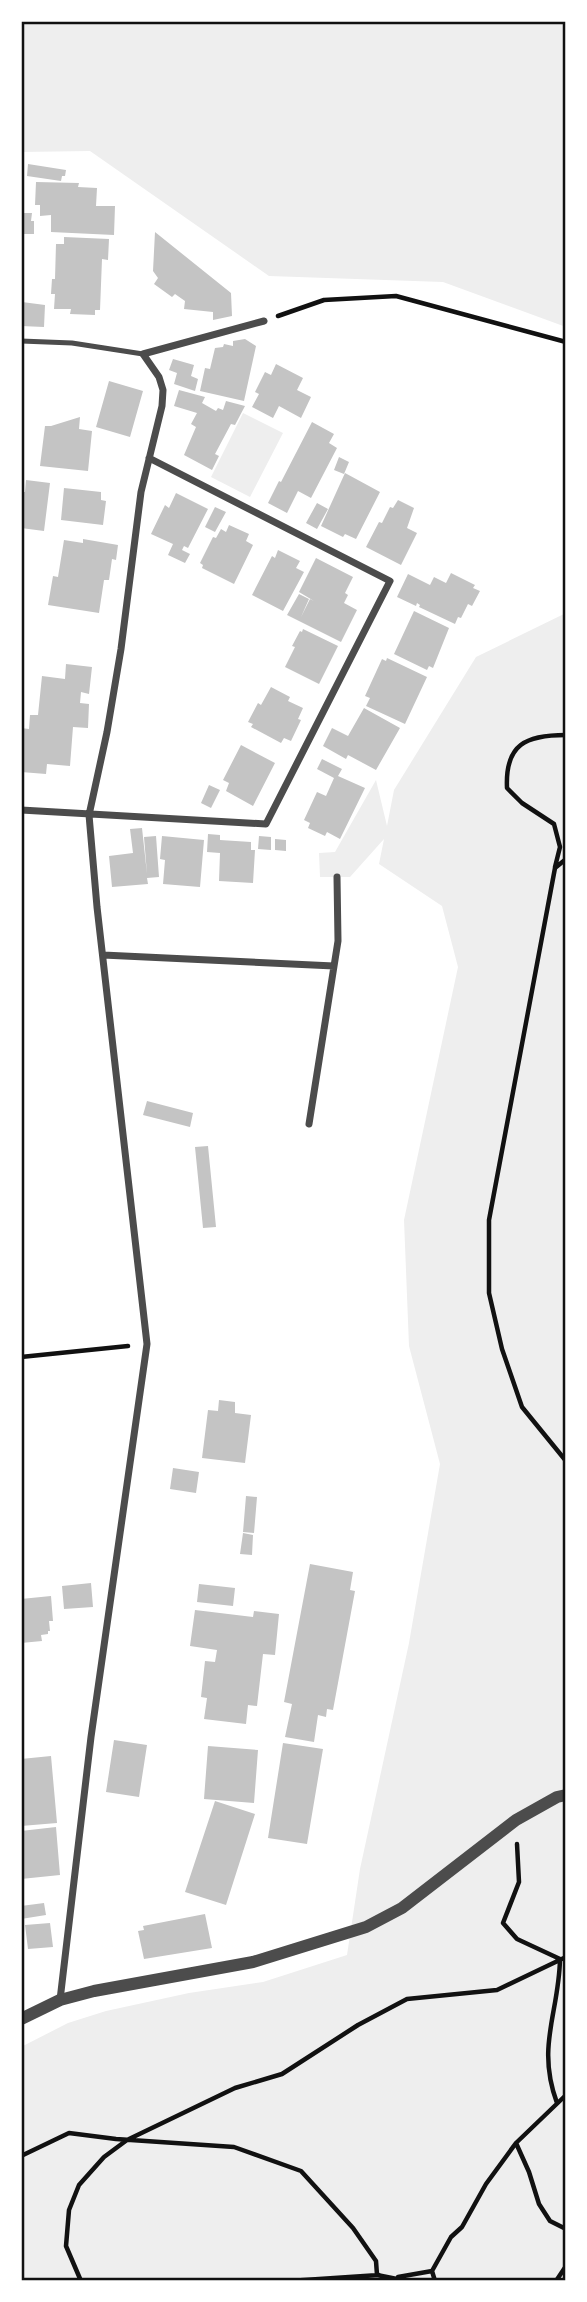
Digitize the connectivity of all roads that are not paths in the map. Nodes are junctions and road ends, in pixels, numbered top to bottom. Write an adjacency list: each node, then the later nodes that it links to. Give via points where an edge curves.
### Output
1 (264, 321): 3 (street)
2 (21, 341): 3 (lane)
3 (143, 354): 4 (street, via 163,390)
4 (149, 458): 6 (street, via 121,649); 6 (street, via 390,581 266,824)
5 (21, 810): 6 (street)
6 (89, 815): 8 (street)
7 (337, 877): 9 (street)
8 (103, 956): 9 (street); 12 (street, via 147,1344 91,1737)
9 (334, 966): 10 (street)
10 (309, 1124)
11 (566, 1795): 12 (street, via 516,1819 402,1908 366,1927 253,1962)
12 (61, 2000): 13 (street)
13 (21, 2019)

